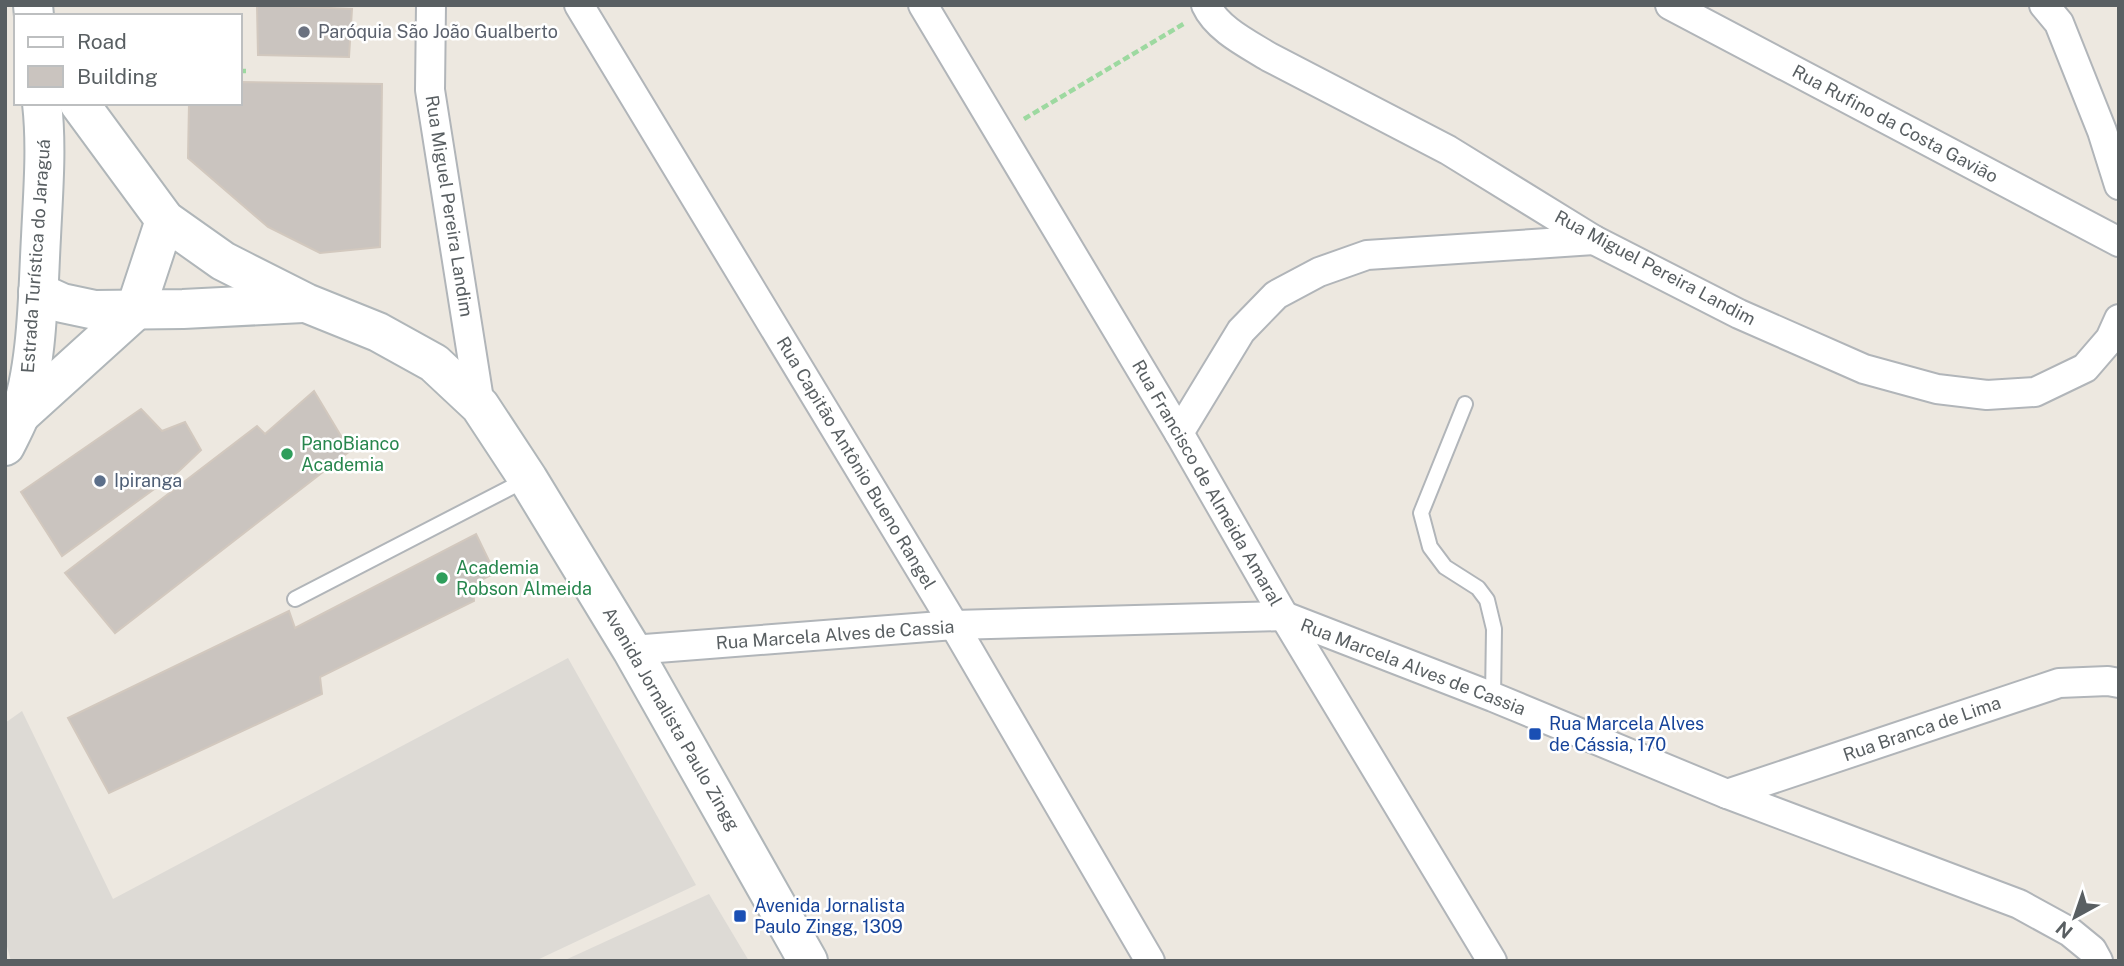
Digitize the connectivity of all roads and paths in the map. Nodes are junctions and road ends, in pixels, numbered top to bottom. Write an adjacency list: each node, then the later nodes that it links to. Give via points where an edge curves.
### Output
1 (431, 5): 19 (street, Rua Miguel Pereira Landim, via 429,90)
2 (579, 5): 25 (street, Rua Capitão Antônio Bueno Rangel)
3 (923, 5): 9 (street, Rua Francisco de Almeida Amaral)
4 (1670, 5): 13 (street, Rua Rufino da Costa Gavião)
5 (1207, 7): 9 (path); 12 (street, Rua Miguel Pereira Landim, via 1242,41 1448,150)
6 (2054, 11): 10 (street)
7 (44, 115): 8 (main road, Avenida Jornalista Paulo Zingg, via 83,121); 14 (main road, Estrada Turística do Jaraguá)
8 (88, 117): 11 (main road, Avenida Jornalista Paulo Zingg)
9 (1000, 133): 21 (street, Rua Francisco de Almeida Amaral)
10 (2119, 185)
11 (165, 220): 15 (main road, Avenida Jornalista Paulo Zingg, via 223,261); 16 (main road)
12 (1594, 240): 17 (street, Rua Miguel Pereira Landim, via 1739,314 1864,369 1937,389 1987,395 2035,392 2085,368 2110,339); 21 (street, via 1367,255 1319,272 1276,295 1241,331)
13 (2119, 242)
14 (38, 292): 16 (main road, Avenida Jornalista Paulo Zingg, via 95,310); 20 (main road, Estrada Turística do Jaraguá, via 30,374)
15 (306, 303): 16 (main road, Avenida Jornalista Paulo Zingg); 19 (main road, Avenida Jornalista Paulo Zingg, via 378,332 434,363)
16 (135, 311): 20 (main road)
17 (2119, 319)
18 (1465, 404): 28 (lane, via 1421,513 1430,547 1445,567 1488,600 1494,629)
19 (480, 406): 22 (main road, Avenida Jornalista Paulo Zingg)
20 (12, 431)
21 (1179, 433): 24 (street, Rua Francisco de Almeida Amaral)
22 (528, 479): 23 (lane); 26 (main road, Avenida Jornalista Paulo Zingg)
23 (295, 599)
24 (1284, 616): 25 (street, Rua Marcela Alves de Cassia); 28 (street, Rua Marcela Alves de Cassia); 32 (street, Rua Francisco de Almeida Amaral)
25 (954, 625): 26 (street, Rua Marcela Alves de Cassia); 31 (street, Rua Capitão Antônio Bueno Rangel)
26 (632, 650): 30 (main road, Avenida Jornalista Paulo Zingg)
27 (2119, 682): 29 (street, Rua Branca de Lima, via 2059,683)
28 (1493, 697): 29 (street, Rua Marcela Alves de Cassia)
29 (1727, 794): 33 (street, Rua Marcela Alves de Cassia, via 2020,904 2070,932)
30 (808, 961)
31 (1150, 961)
32 (1492, 961)
33 (2098, 961)

